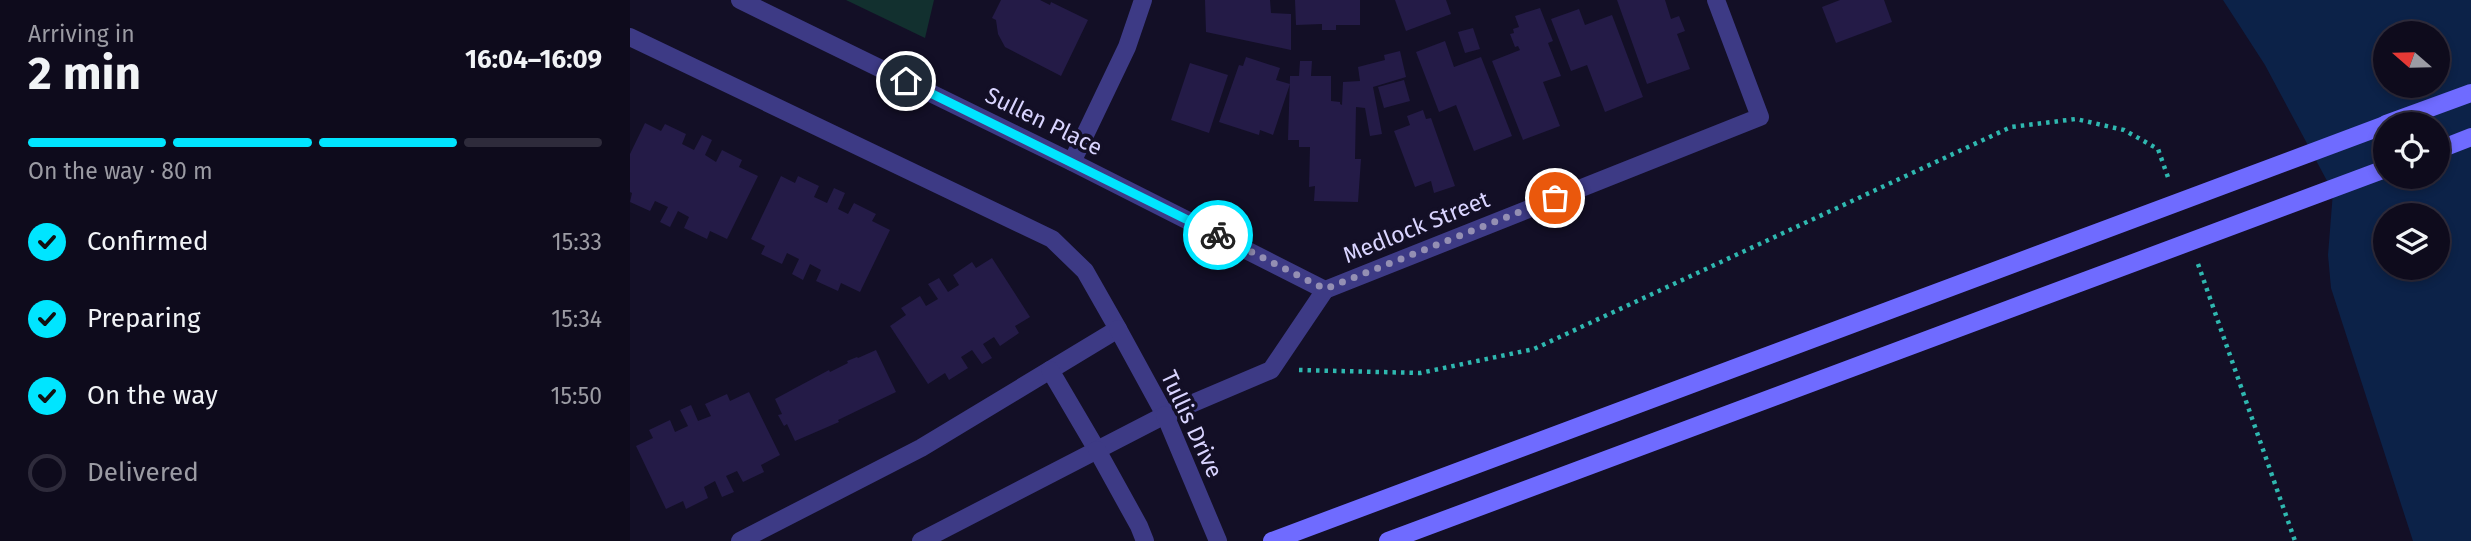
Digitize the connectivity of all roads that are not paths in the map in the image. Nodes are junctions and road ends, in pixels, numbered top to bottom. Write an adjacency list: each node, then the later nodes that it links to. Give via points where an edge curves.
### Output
1 (740, 0): 10 (street, Sullen Place)
2 (1143, 0): 10 (street, via 1127,47)
3 (1716, 0): 12 (street, Medlock Street, via 1760,117)
4 (630, 37): 13 (street, Tullis Drive, via 1052,239 1085,271)
5 (2471, 93): 6 (main road)
6 (2419, 112)
7 (2373, 129): 21 (main road, bridge)
8 (2471, 137): 9 (main road)
9 (2450, 145)
10 (1072, 162): 12 (street, Sullen Place)
11 (2373, 173): 22 (main road, bridge)
12 (1325, 289): 15 (street, via 1271,370)
13 (1118, 330): 14 (street); 15 (street, Tullis Drive)
14 (1050, 370): 16 (street); 17 (street, via 921,448)
15 (1165, 415): 16 (street); 20 (street, Tullis Drive)
16 (1097, 450): 18 (street); 19 (street)
17 (740, 541)
18 (921, 541)
19 (1144, 541)
20 (1218, 541)
21 (1272, 541)
22 (1388, 541)

